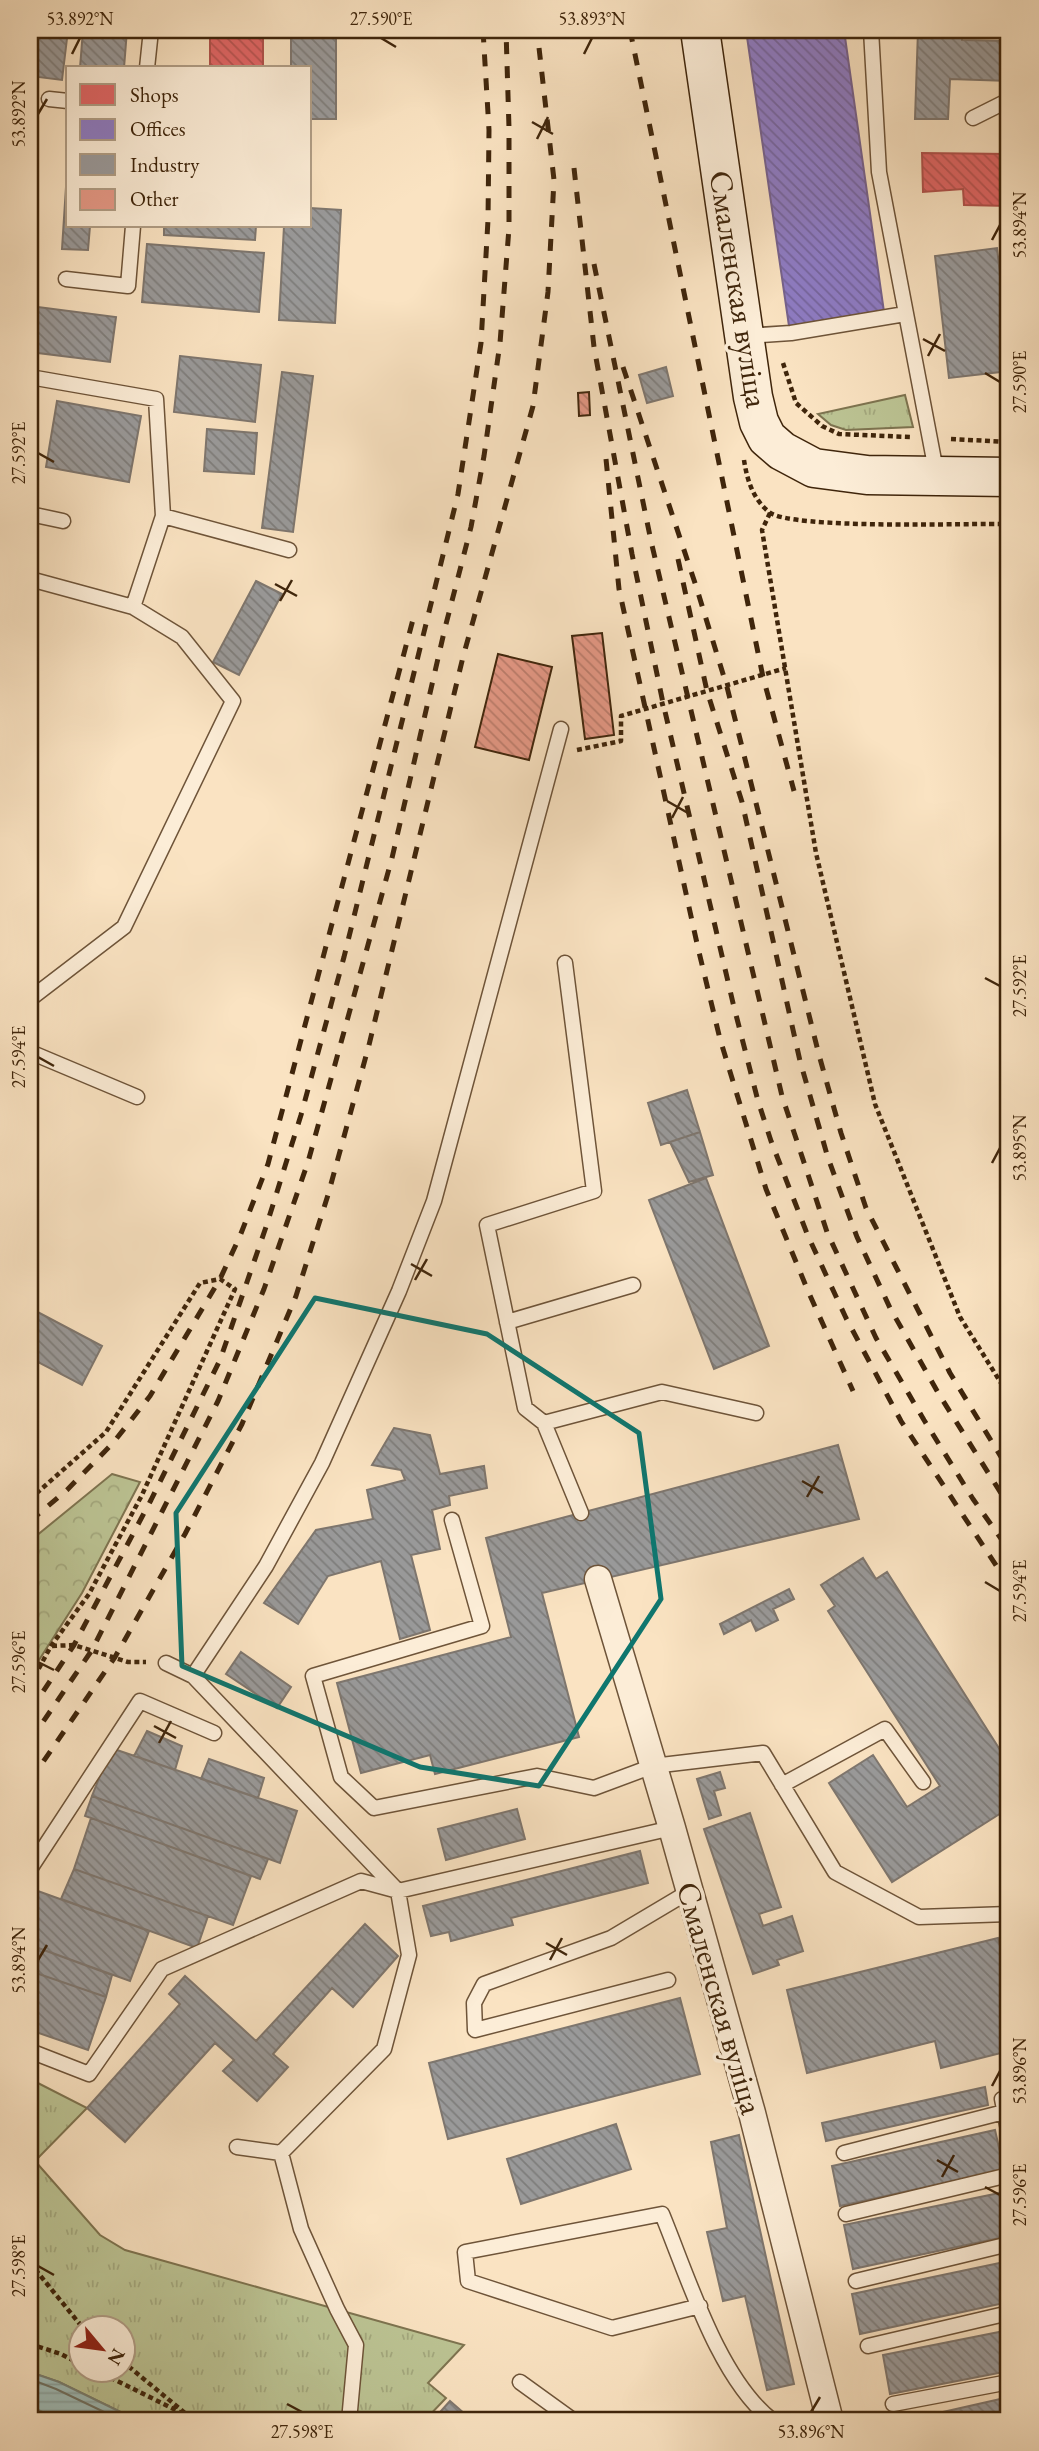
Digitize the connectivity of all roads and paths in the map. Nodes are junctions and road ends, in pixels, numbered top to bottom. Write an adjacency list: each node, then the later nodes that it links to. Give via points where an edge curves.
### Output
1 (151, 30): 4 (lane)
2 (700, 30): 12 (main road, Смаленская вуліца)
3 (871, 30): 11 (lane, via 879,172)
4 (147, 66)
5 (49, 99): 7 (lane)
6 (1009, 100): 8 (lane)
7 (66, 101)
8 (973, 118)
9 (133, 228): 10 (lane, via 128,286)
10 (66, 279)
11 (905, 314): 12 (lane); 14 (lane)
12 (760, 335): 14 (path, via 779,351 796,403 822,426 839,434); 16 (main road, Смаленская вуліца, via 753,397 767,438 782,451 814,468)
13 (30, 377): 20 (lane, via 156,399)
14 (930, 438): 15 (path); 16 (lane)
15 (1009, 442)
16 (937, 477): 17 (main road, Смаленская вуліца)
17 (1009, 477)
18 (770, 513): 25 (path, via 762,530)
19 (30, 514): 21 (lane)
20 (163, 516): 22 (lane); 24 (lane)
21 (63, 521)
22 (289, 550)
23 (30, 579): 24 (lane)
24 (133, 607): 29 (lane, via 182,637 233,701 124,928)
25 (786, 668): 27 (path, via 621,716 621,741); 34 (path, via 816,853 875,1104 960,1317)
26 (561, 729): 27 (lane)
27 (555, 754): 43 (lane, via 434,1201 399,1291 322,1463 266,1566)
28 (565, 963): 33 (lane, via 594,1191 487,1225)
29 (30, 999)
30 (30, 1052): 31 (lane)
31 (137, 1097)
32 (633, 1285): 33 (lane)
33 (507, 1322): 36 (lane, via 525,1408)
34 (1009, 1396)
35 (757, 1413): 36 (lane, via 662,1392)
36 (544, 1423): 38 (lane)
37 (30, 1499): 41 (path, via 106,1432 200,1283 220,1279 235,1289 142,1495 89,1594)
38 (582, 1513)
39 (452, 1520): 46 (lane, via 482,1626 313,1676 341,1777 374,1808 537,1776 594,1788)
40 (598, 1579): 46 (street, Смаленская вуліца)
41 (51, 1646): 42 (path, via 74,1645 128,1662); 44 (path)
42 (166, 1664): 43 (lane)
43 (193, 1676): 51 (lane)
44 (30, 1685)
45 (214, 1733): 50 (lane, via 140,1701)
46 (653, 1766): 48 (lane, via 763,1754); 49 (street, Смаленская вуліца)
47 (923, 1782): 48 (lane, via 885,1729)
48 (782, 1785): 53 (lane, via 835,1872 919,1917)
49 (672, 1828): 51 (lane); 52 (street, Смаленская вуліца)
50 (30, 1869)
51 (398, 1891): 55 (lane, via 361,1881 162,1969 89,2074); 58 (lane, via 410,1955 384,2049)
52 (690, 1891): 54 (lane, via 611,1938 484,1984 474,2003 475,2030); 80 (street, Смаленская вуліца, via 756,2126)
53 (1009, 1914)
54 (668, 1980)
55 (30, 2051)
56 (1009, 2135): 59 (lane, via 1003,2106)
57 (237, 2147): 58 (lane)
58 (281, 2153): 77 (lane, via 301,2229 356,2345)
59 (844, 2153)
60 (1009, 2175): 61 (lane)
61 (846, 2214)
62 (1009, 2245): 64 (lane)
63 (30, 2263): 67 (path)
64 (856, 2281)
65 (700, 2306): 65 (lane, via 662,2214 465,2252 468,2281 612,2328); 79 (lane, via 720,2355 756,2409)
66 (1009, 2313): 69 (lane)
67 (71, 2314)
68 (30, 2344): 70 (path)
69 (867, 2346)
70 (66, 2358)
71 (136, 2372): 76 (path)
72 (520, 2382): 78 (lane)
73 (1009, 2382): 75 (lane)
74 (121, 2384): 76 (path)
75 (893, 2404)
76 (195, 2420)
77 (349, 2421)
78 (574, 2421)
79 (773, 2421)
80 (830, 2421)

